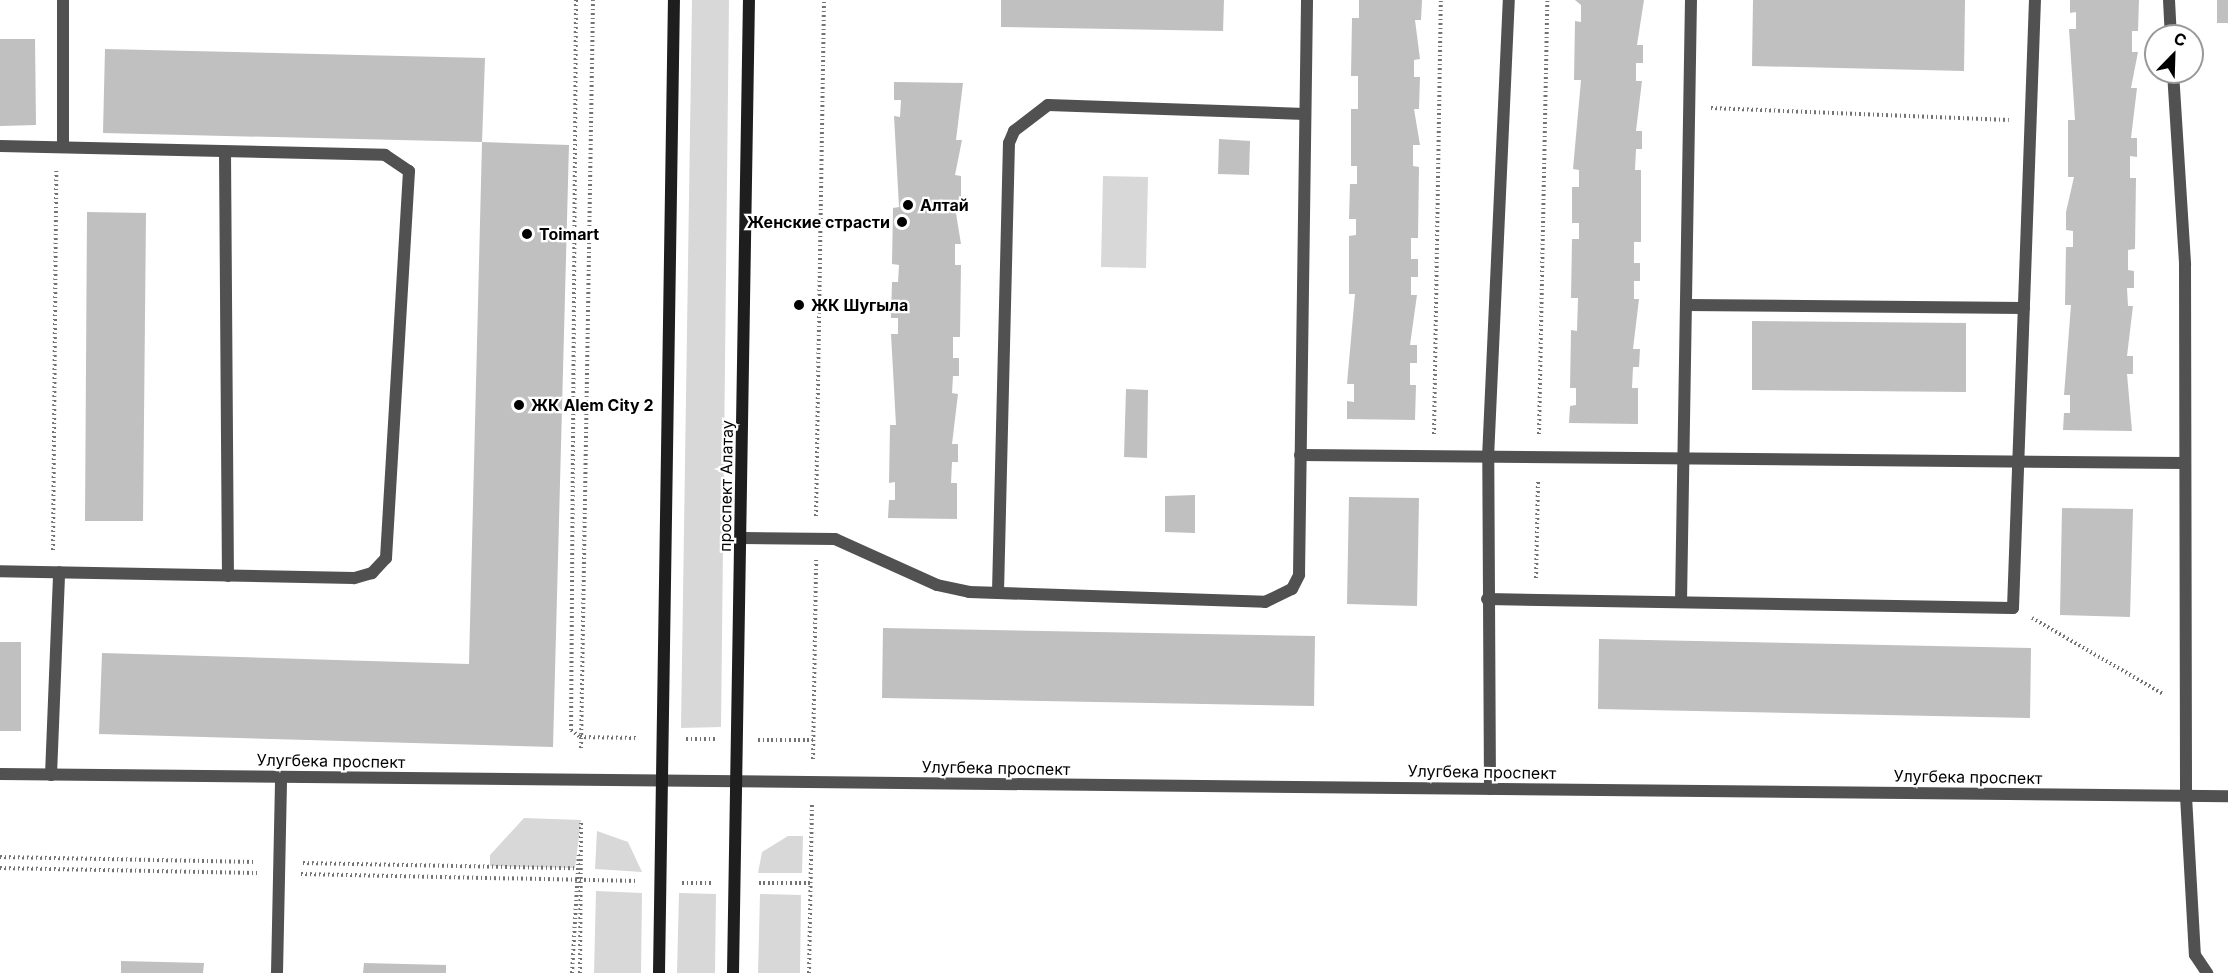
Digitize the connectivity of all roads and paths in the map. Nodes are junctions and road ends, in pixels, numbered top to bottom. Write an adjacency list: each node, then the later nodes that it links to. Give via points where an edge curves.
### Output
1 (63, 0): 20 (street)
2 (576, 0): 42 (path, via 571,730)
3 (593, 0): 42 (path)
4 (674, 0): 52 (main road)
5 (749, 0): 31 (main road, проспект Алатау)
6 (824, 0): 32 (path)
7 (1306, 0): 17 (street)
8 (1441, 0): 25 (path)
9 (1509, 0): 26 (street)
10 (1547, 0): 27 (path)
11 (1691, 0): 16 (street)
12 (2035, 0): 18 (street)
13 (2169, 0): 14 (street)
14 (2170, 24)
15 (2174, 84): 30 (street, via 2185,265)
16 (1689, 107): 18 (path); 22 (street)
17 (1305, 114): 24 (street); 36 (street, via 1048,105 1014,130 1009,143)
18 (2031, 121): 23 (street)
19 (0, 146): 20 (street)
20 (63, 147): 21 (street); 34 (path, via 56,169 51,541)
21 (225, 152): 35 (street); 35 (street, via 385,155 409,171 386,558 372,573 354,579)
22 (1686, 305): 23 (street); 28 (street)
23 (2024, 308): 29 (street)
24 (1300, 455): 25 (street); 36 (street, via 1299,575 1281,597 1265,602)
25 (1434, 457): 26 (street)
26 (1488, 458): 27 (street); 37 (street)
27 (1539, 459): 28 (street); 38 (path)
28 (1684, 459): 29 (street); 39 (street)
29 (2018, 461): 30 (street); 40 (street)
30 (2184, 463): 41 (street)
31 (742, 538): 32 (street); 53 (main road, проспект Алатау)
32 (816, 539): 36 (street, via 861,548 937,585); 47 (path)
33 (0, 571): 34 (street)
34 (59, 572): 35 (street); 50 (street)
35 (228, 576)
36 (998, 592)
37 (1487, 599): 38 (street); 55 (street)
38 (1535, 599): 39 (street)
39 (1682, 602): 40 (street)
40 (2013, 608): 41 (path)
41 (2187, 708): 56 (street)
42 (580, 737): 43 (path); 48 (path)
43 (638, 738)
44 (680, 738): 45 (path)
45 (721, 739)
46 (757, 740): 47 (path)
47 (813, 741): 54 (path)
48 (581, 748)
49 (0, 774): 50 (street, Улугбека проспект)
50 (51, 775): 51 (street, Улугбека проспект)
51 (281, 777): 52 (street, Улугбека проспект); 66 (street)
52 (662, 781): 53 (street, Улугбека проспект); 69 (main road)
53 (736, 782): 54 (street, Улугбека проспект); 70 (main road, проспект Алатау)
54 (813, 782): 55 (street, Улугбека проспект); 64 (path)
55 (1490, 789): 56 (street, Улугбека проспект)
56 (2186, 795): 57 (street, Улугбека проспект); 72 (street, via 2195,955)
57 (2228, 796)
58 (581, 820): 59 (path)
59 (581, 847): 60 (path); 67 (path, via 575,868)
60 (581, 879): 61 (path); 68 (path)
61 (642, 881)
62 (678, 883): 65 (path)
63 (759, 883): 64 (path)
64 (811, 883): 71 (path)
65 (718, 884)
66 (277, 973)
67 (573, 973)
68 (580, 973)
69 (659, 973)
70 (733, 973)
71 (810, 973)
72 (2207, 973)

